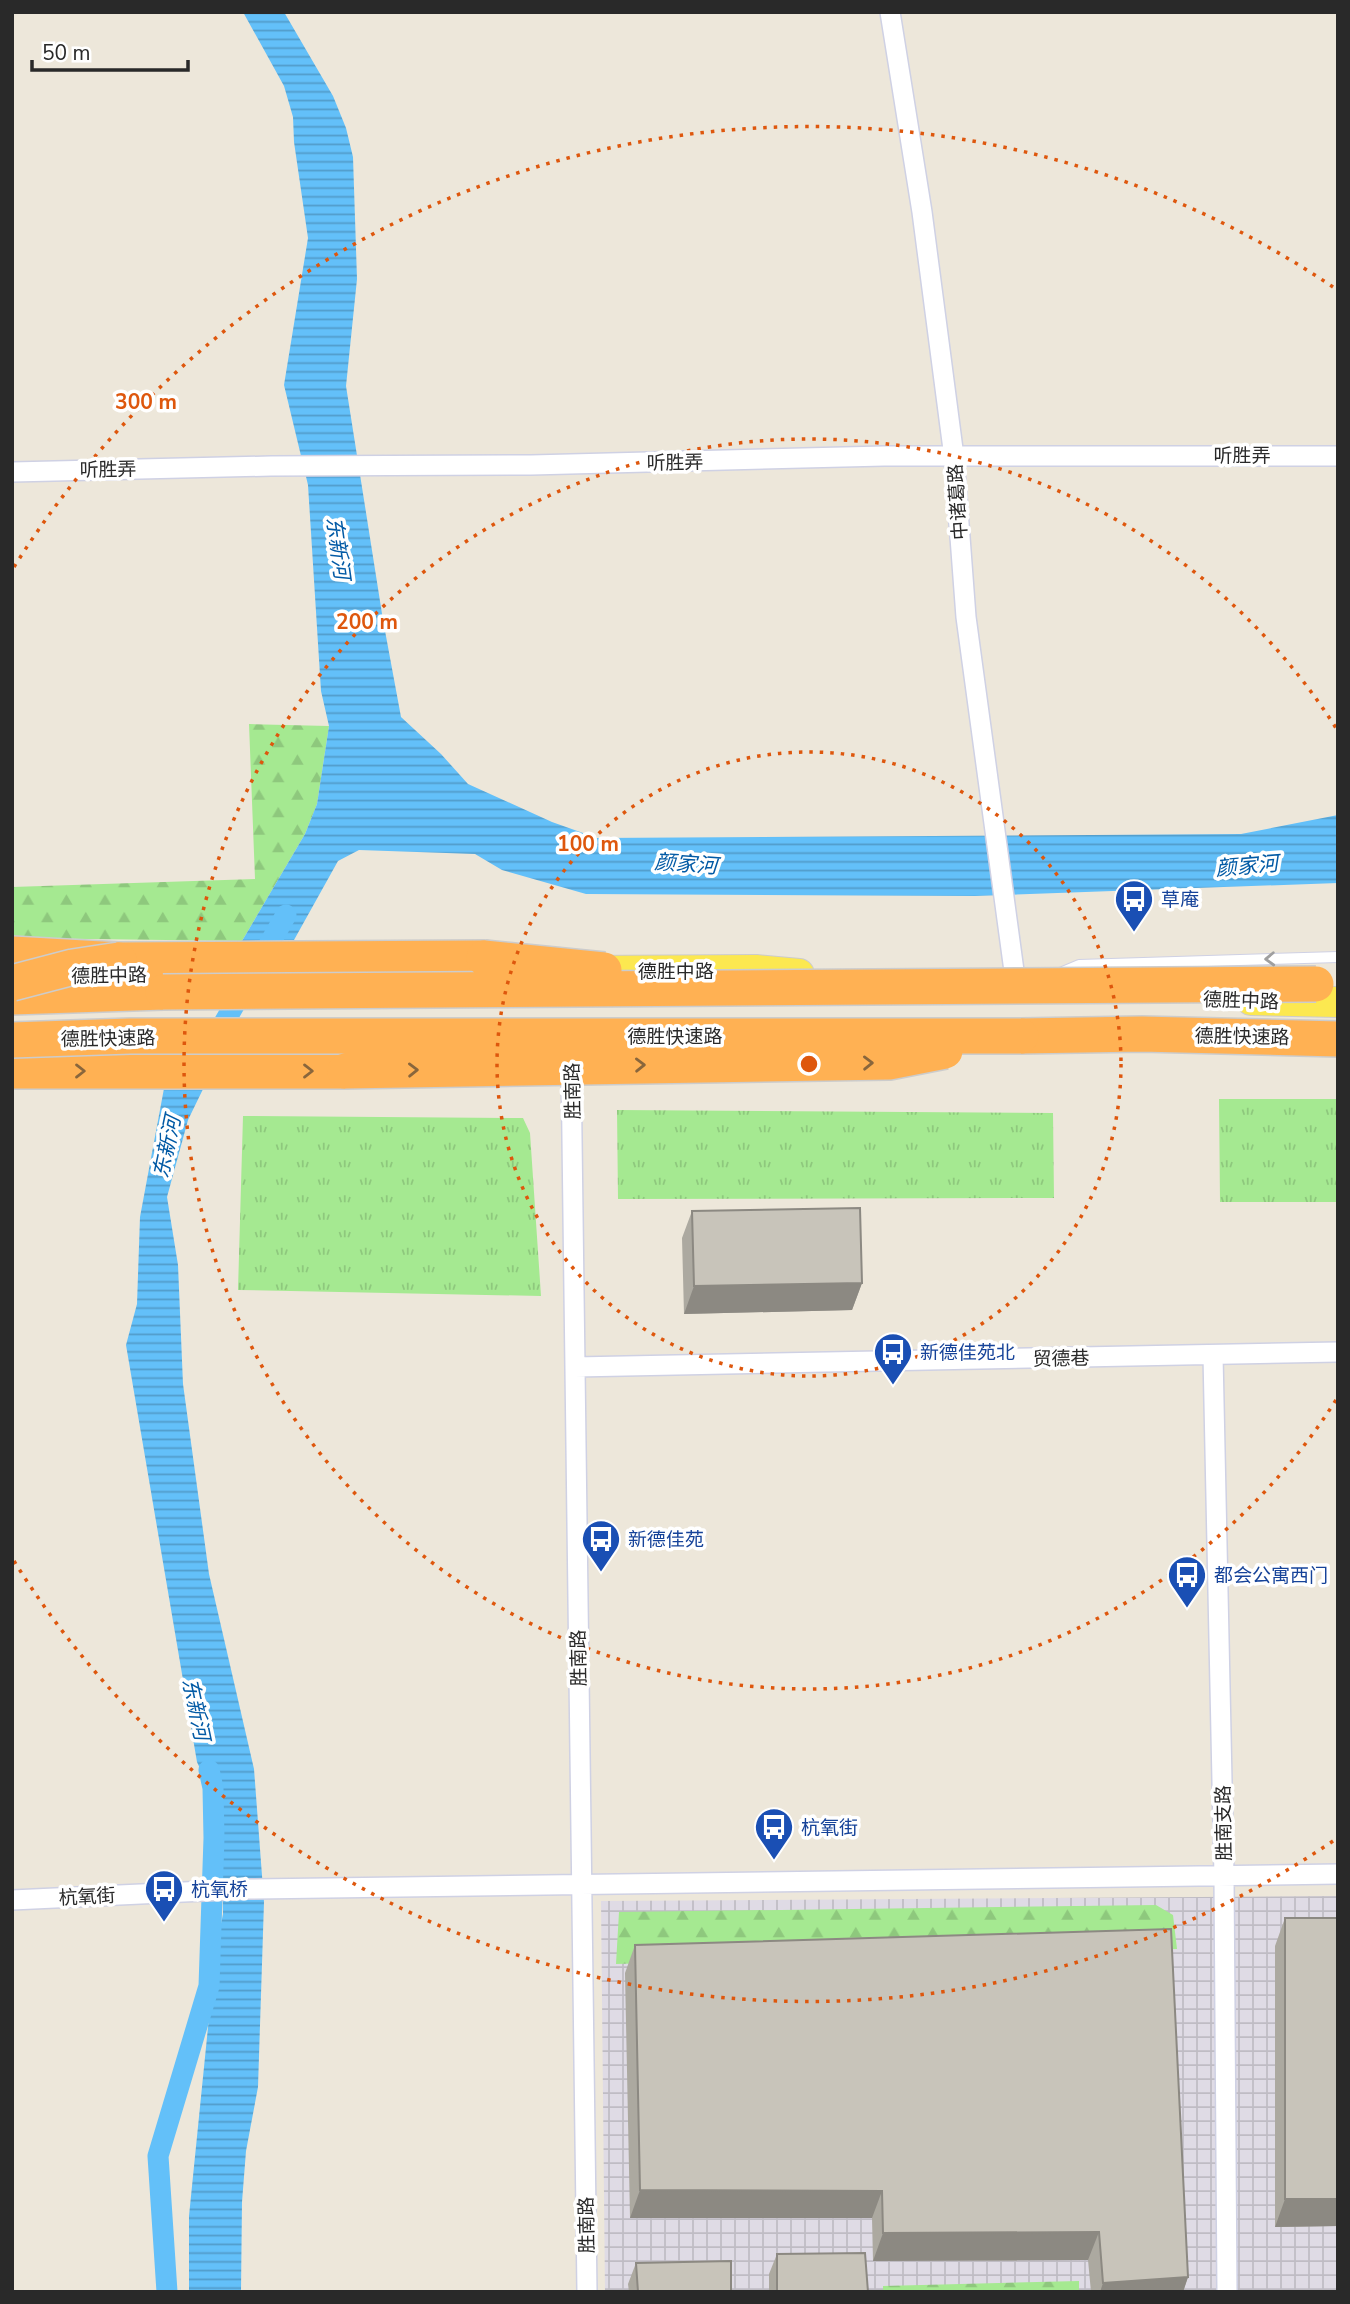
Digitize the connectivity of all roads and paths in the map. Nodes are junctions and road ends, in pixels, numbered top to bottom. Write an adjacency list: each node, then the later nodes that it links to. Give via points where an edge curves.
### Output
1 (890, 12): 3 (street, 中诸葛路)
2 (1338, 456): 3 (street, 听胜弄)
3 (954, 457): 4 (street, 听胜弄); 12 (street, 中诸葛路, via 966,617)
4 (12, 471)
5 (12, 954): 7 (highway, bridge)
6 (1338, 957): 12 (lane, one-way to 12, via 1079,965)
7 (119, 960): 9 (highway, bridge); 11 (highway, bridge, via 484,958)
8 (12, 976): 12 (main road, 德胜中路, via 756,970)
9 (12, 983)
10 (1338, 983): 11 (highway, bridge)
11 (782, 988): 13 (highway, bridge)
12 (1017, 993): 14 (main road, 德胜中路)
13 (12, 997)
14 (1338, 1002)
15 (1338, 1022): 16 (main road, 德胜中路)
16 (571, 1024): 17 (main road, 德胜中路); 24 (street, 胜南路)
17 (12, 1029)
18 (1021, 1036): 19 (highway, 德胜快速路); 20 (highway, 德胜快速路, bridge, via 130,1036); 21 (highway, one-way to 18, bridge, via 889,1062)
19 (1338, 1039)
20 (12, 1040)
21 (12, 1071)
22 (1338, 1352): 23 (street, 贸德巷)
23 (1213, 1355): 24 (street, 贸德巷); 26 (street, 胜南支路)
24 (575, 1367): 27 (street, 胜南路)
25 (1338, 1874): 26 (street, 杭氧街)
26 (1224, 1876): 27 (street, 杭氧街); 30 (street, 胜南支路)
27 (581, 1883): 28 (street, 杭氧街, via 178,1891); 29 (street, 胜南路)
28 (12, 1900)
29 (587, 2292)
30 (1227, 2292)

